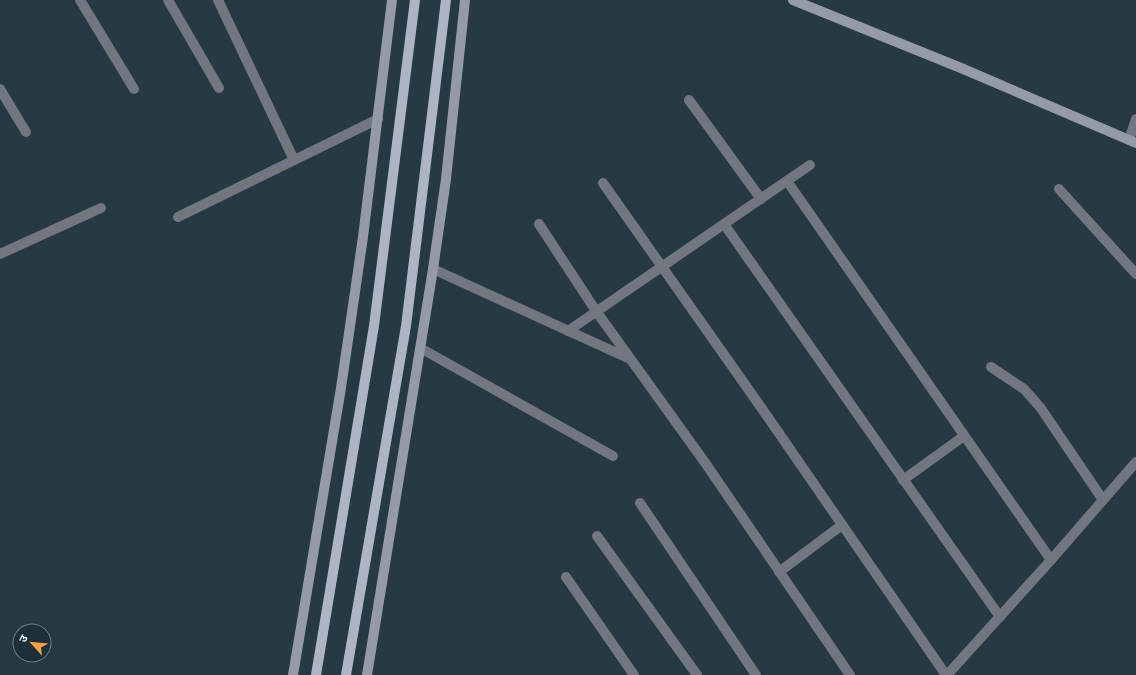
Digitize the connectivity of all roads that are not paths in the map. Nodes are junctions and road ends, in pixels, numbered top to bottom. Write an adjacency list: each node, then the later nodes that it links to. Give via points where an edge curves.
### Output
1 (80, 0): 11 (street)
2 (168, 0): 9 (street)
3 (218, 0): 17 (street)
4 (392, 0): 13 (main road)
5 (415, 0): 49 (main road, via 374,326)
6 (446, 0): 50 (main road, via 406,326)
7 (464, 0): 29 (main road, via 446,179)
8 (793, 0): 16 (main road)
9 (219, 88)
10 (0, 89): 15 (street)
11 (134, 90)
12 (688, 100): 22 (street)
13 (378, 119): 17 (street); 48 (main road, via 342,380)
14 (1136, 119): 16 (street)
15 (26, 132)
16 (1132, 141)
17 (294, 160): 24 (street)
18 (810, 165): 19 (street)
19 (787, 181): 22 (street); 36 (street)
20 (603, 183): 28 (street)
21 (1059, 189): 30 (street)
22 (760, 199): 26 (street)
23 (100, 208): 27 (street)
24 (178, 217)
25 (540, 224): 31 (street)
26 (724, 224): 28 (street); 39 (street)
27 (0, 254)
28 (661, 267): 31 (street); 42 (street)
29 (433, 269): 32 (street); 33 (main road)
30 (1136, 274)
31 (596, 312): 32 (street); 34 (street)
32 (568, 331): 34 (street)
33 (422, 349): 37 (street); 51 (main road)
34 (631, 360): 45 (street)
35 (991, 367): 40 (street, via 1024,389 1040,407)
36 (964, 436): 39 (street); 44 (street)
37 (613, 456)
38 (1136, 462): 40 (street)
39 (903, 480): 47 (street)
40 (1103, 500): 44 (street)
41 (640, 502): 54 (street)
42 (842, 525): 45 (street); 56 (street)
43 (598, 536): 53 (street)
44 (1051, 560): 47 (street)
45 (780, 572): 55 (street)
46 (566, 577): 52 (street)
47 (1000, 617): 56 (street)
48 (293, 675)
49 (316, 675)
50 (346, 675)
51 (367, 675)
52 (634, 675)
53 (697, 675)
54 (756, 675)
55 (850, 675)
56 (947, 675)

